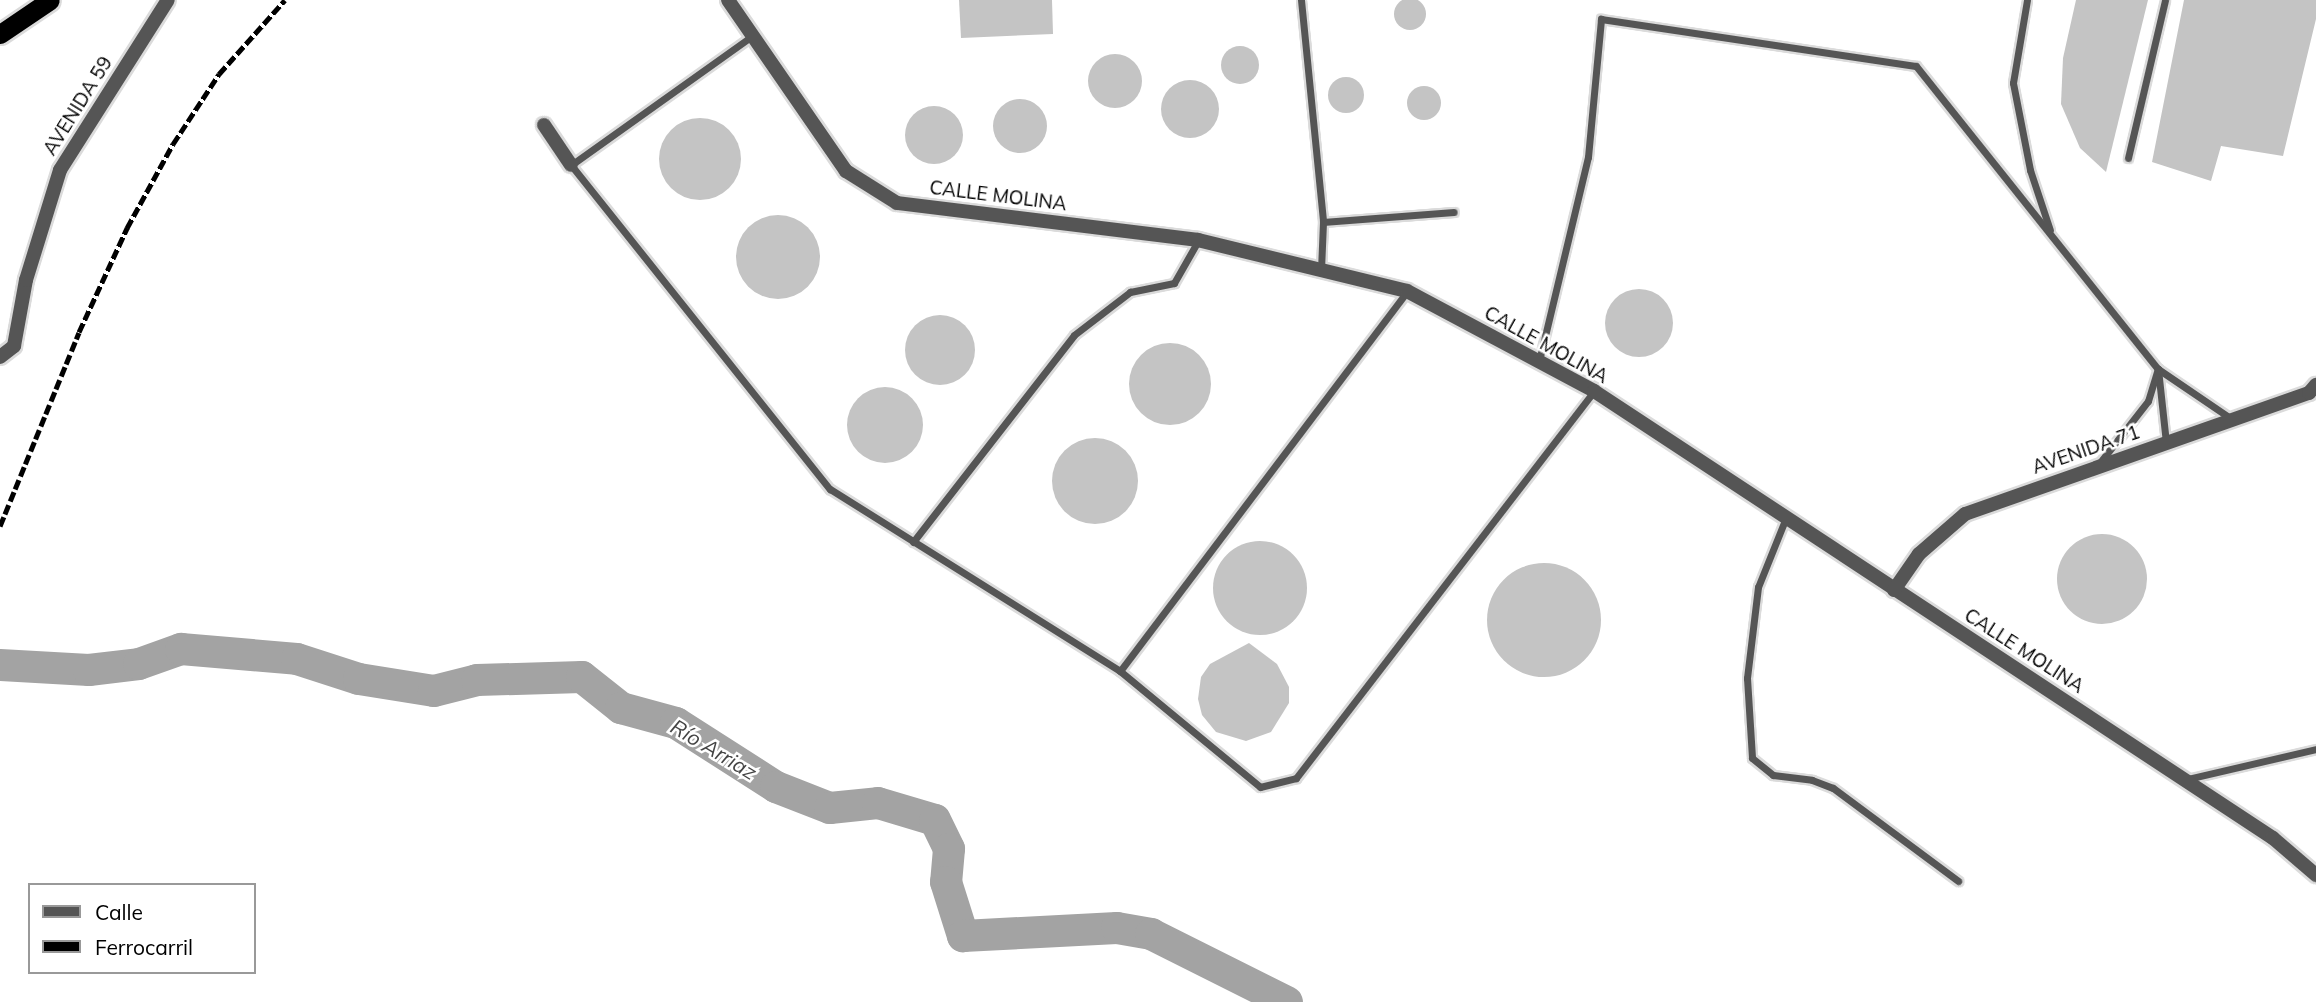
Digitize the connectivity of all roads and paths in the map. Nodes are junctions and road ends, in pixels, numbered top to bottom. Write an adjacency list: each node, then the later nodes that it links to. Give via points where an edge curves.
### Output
1 (50, 0): 7 (highway)
2 (169, 0): 18 (street, AVENIDA 59, via 60,170 26,280 14,346)
3 (728, 0): 8 (street, CALLE MOLINA)
4 (1301, 0): 13 (lane)
5 (2027, 0): 14 (lane, via 2012,83)
6 (2165, 0): 10 (lane)
7 (0, 34)
8 (752, 36): 11 (lane); 15 (street, CALLE MOLINA, via 846,171 897,203)
9 (544, 125): 11 (street)
10 (2128, 158)
11 (571, 166): 27 (lane, via 830,489)
12 (1454, 212): 13 (lane)
13 (1323, 222): 16 (lane)
14 (2052, 238): 19 (lane, via 1916,66 1601,19 1588,157); 20 (lane)
15 (1198, 240): 16 (street, CALLE MOLINA); 27 (lane, via 1174,283 1130,292 1074,335)
16 (1321, 270): 17 (street, CALLE MOLINA)
17 (1407, 291): 19 (street, CALLE MOLINA); 29 (lane)
18 (0, 357)
19 (1539, 362): 22 (street, CALLE MOLINA)
20 (2158, 369): 23 (lane); 24 (lane); 25 (lane, via 2148,401)
21 (2316, 385): 23 (street, AVENIDA 71, via 2309,393)
22 (1594, 391): 26 (street, CALLE MOLINA); 29 (lane, via 1296,778 1260,787)
23 (2233, 420): 24 (street, AVENIDA 71)
24 (2166, 443): 25 (street, AVENIDA 71)
25 (2097, 466): 28 (street, AVENIDA 71, via 1965,514 1919,554)
26 (1785, 520): 28 (street, CALLE MOLINA); 33 (lane, via 1758,587 1747,678 1752,758 1773,775 1812,779 1833,788)
27 (913, 542): 29 (lane)
28 (1894, 590): 31 (street, CALLE MOLINA)
29 (1120, 671)
30 (2316, 749): 31 (lane)
31 (2186, 780): 32 (street, CALLE MOLINA, via 2273,838)
32 (2316, 875)
33 (1958, 881)

